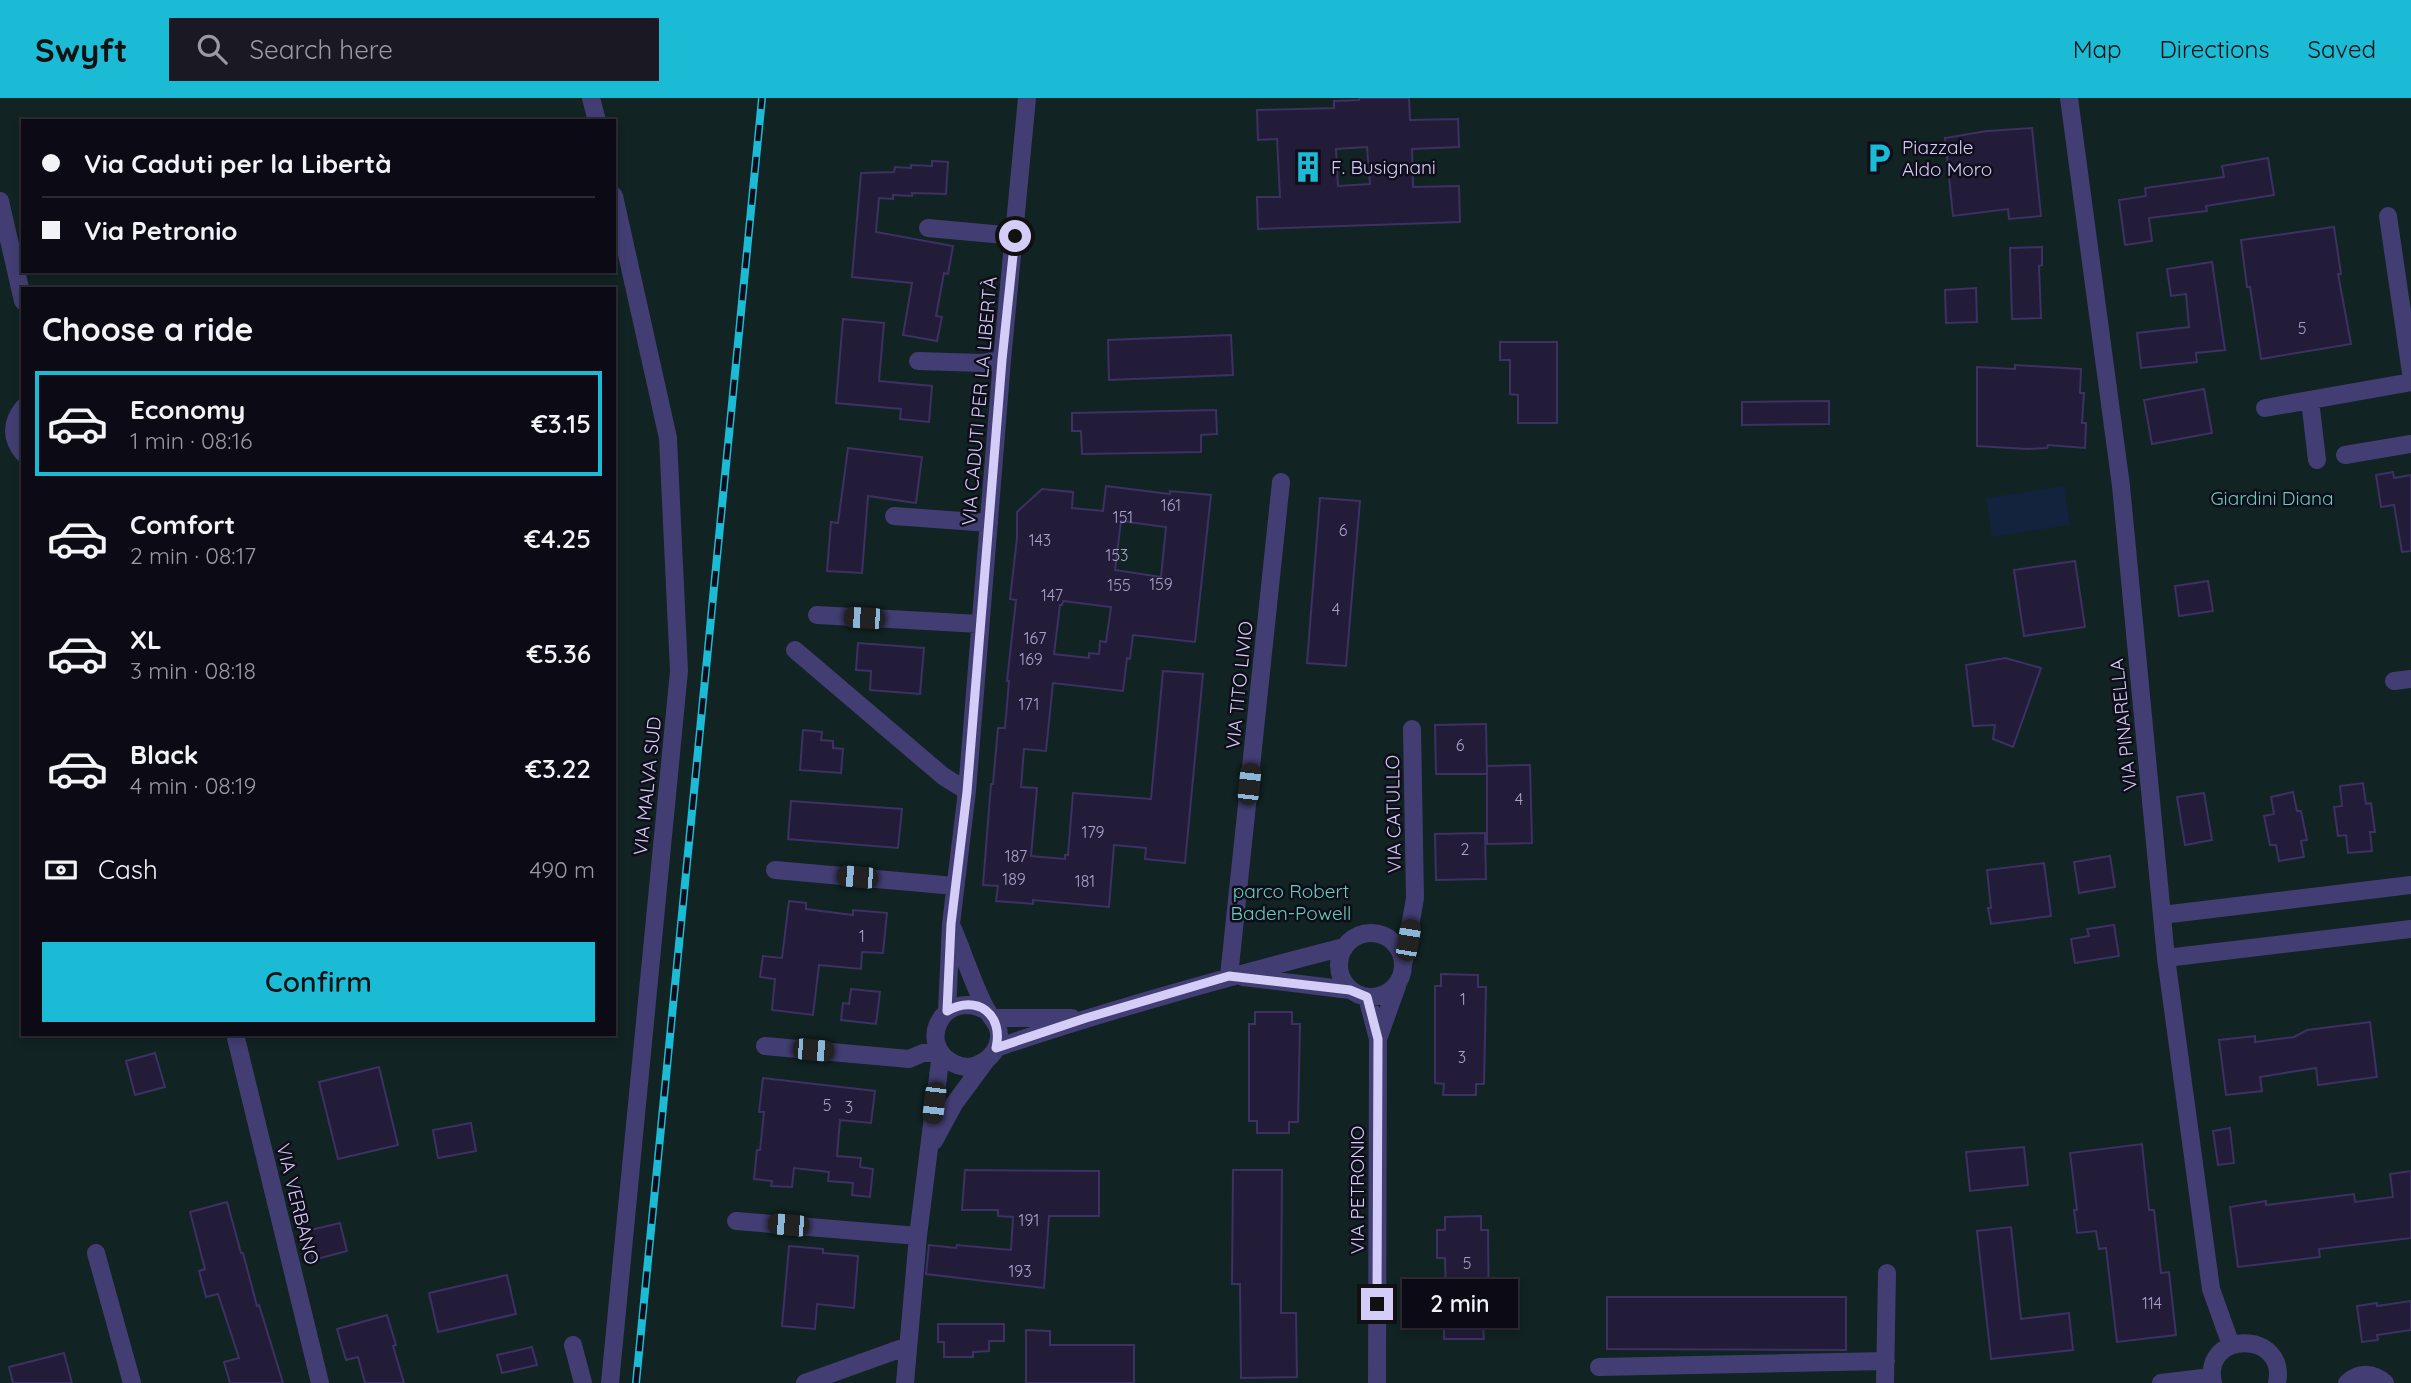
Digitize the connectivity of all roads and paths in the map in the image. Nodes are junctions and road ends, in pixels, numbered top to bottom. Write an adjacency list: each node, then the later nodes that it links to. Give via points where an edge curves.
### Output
1 (591, 98): 4 (street)
2 (1027, 98): 9 (street, VIA CADUTI PER LA LIBERTÀ)
3 (2070, 98): 34 (street, VIA PINARELLA, via 2121,486)
4 (596, 119)
5 (0, 201): 10 (street)
6 (616, 205): 66 (street, VIA MALVA SUD, via 668,438 679,671)
7 (2388, 216): 13 (street)
8 (928, 228): 9 (street)
9 (1015, 236): 11 (street, VIA CADUTI PER LA LIBERTÀ)
10 (21, 292)
11 (1002, 360): 12 (street); 24 (street, VIA CADUTI PER LA LIBERTÀ)
12 (918, 361)
13 (2411, 373)
14 (2411, 382): 15 (street)
15 (2310, 400): 16 (street); 21 (street)
16 (2264, 408)
17 (21, 410): 19 (street, via 13,430)
18 (2411, 444): 20 (street)
19 (21, 450)
20 (2345, 456)
21 (2317, 460)
22 (1281, 482): 41 (street, VIA TITO LIVIO)
23 (894, 516): 24 (street)
24 (989, 523): 26 (street, VIA CADUTI PER LA LIBERTÀ)
25 (817, 615): 26 (street)
26 (979, 624): 29 (street, VIA CADUTI PER LA LIBERTÀ)
27 (795, 650): 29 (street)
28 (1412, 729): 33 (street, VIA CATULLO)
29 (967, 792): 32 (street, VIA CADUTI PER LA LIBERTÀ)
30 (775, 870): 32 (street)
31 (2411, 885): 34 (street)
32 (955, 886): 35 (street, VIA CADUTI PER LA LIBERTÀ)
33 (1415, 898): 37 (street, VIA CATULLO, via 1399,923); 40 (street, VIA CATULLO)
34 (2162, 915): 39 (street, VIA PINARELLA)
35 (951, 924): 44 (street, VIA CADUTI PER LA LIBERTÀ); 45 (street)
36 (2411, 929): 39 (street)
37 (1381, 934): 38 (street, VIA CATULLO, via 1360,934); 40 (street, via 1396,944)
38 (1344, 947): 41 (street, VIA CATULLO); 43 (street, via 1340,974)
39 (2166, 958): 58 (street, VIA PINARELLA, via 2211,1289)
40 (1404, 961): 42 (street, VIA CATULLO)
41 (1229, 976): 43 (street, VIA CATULLO); 46 (street, VIA CATULLO)
42 (1397, 985): 43 (street, VIA CATULLO, via 1384,995); 48 (street, VIA PETRONIO)
43 (1359, 993): 48 (street, VIA PETRONIO)
44 (947, 1011): 45 (street, via 967,1004); 50 (street, via 935,1035)
45 (990, 1014): 46 (street); 51 (street, via 999,1037)
46 (1086, 1018): 51 (street)
47 (235, 1036): 64 (street, VIA VERBANO)
48 (1378, 1039): 69 (street, VIA PETRONIO)
49 (765, 1046): 50 (street, via 909,1059)
50 (941, 1053): 51 (street, via 967,1067); 52 (street)
51 (991, 1054): 52 (street, via 954,1104)
52 (928, 1153): 54 (street)
53 (736, 1221): 54 (street)
54 (918, 1236): 59 (street)
55 (96, 1253): 63 (street)
56 (1886, 1273): 60 (street)
57 (573, 1345): 65 (street)
58 (2231, 1345): 62 (street, via 2216,1358); 72 (street, via 2254,1343 2264,1348 2277,1367)
59 (908, 1346): 67 (street); 68 (street)
60 (1886, 1361): 61 (street); 70 (street)
61 (1599, 1367)
62 (2212, 1380): 71 (street)
63 (132, 1383)
64 (320, 1383)
65 (583, 1383)
66 (610, 1383)
67 (805, 1383)
68 (905, 1383)
69 (1377, 1383)
70 (1885, 1383)
71 (2161, 1383)
72 (2277, 1383)
73 (2347, 1383): 74 (street, via 2365,1374)
74 (2385, 1383)

